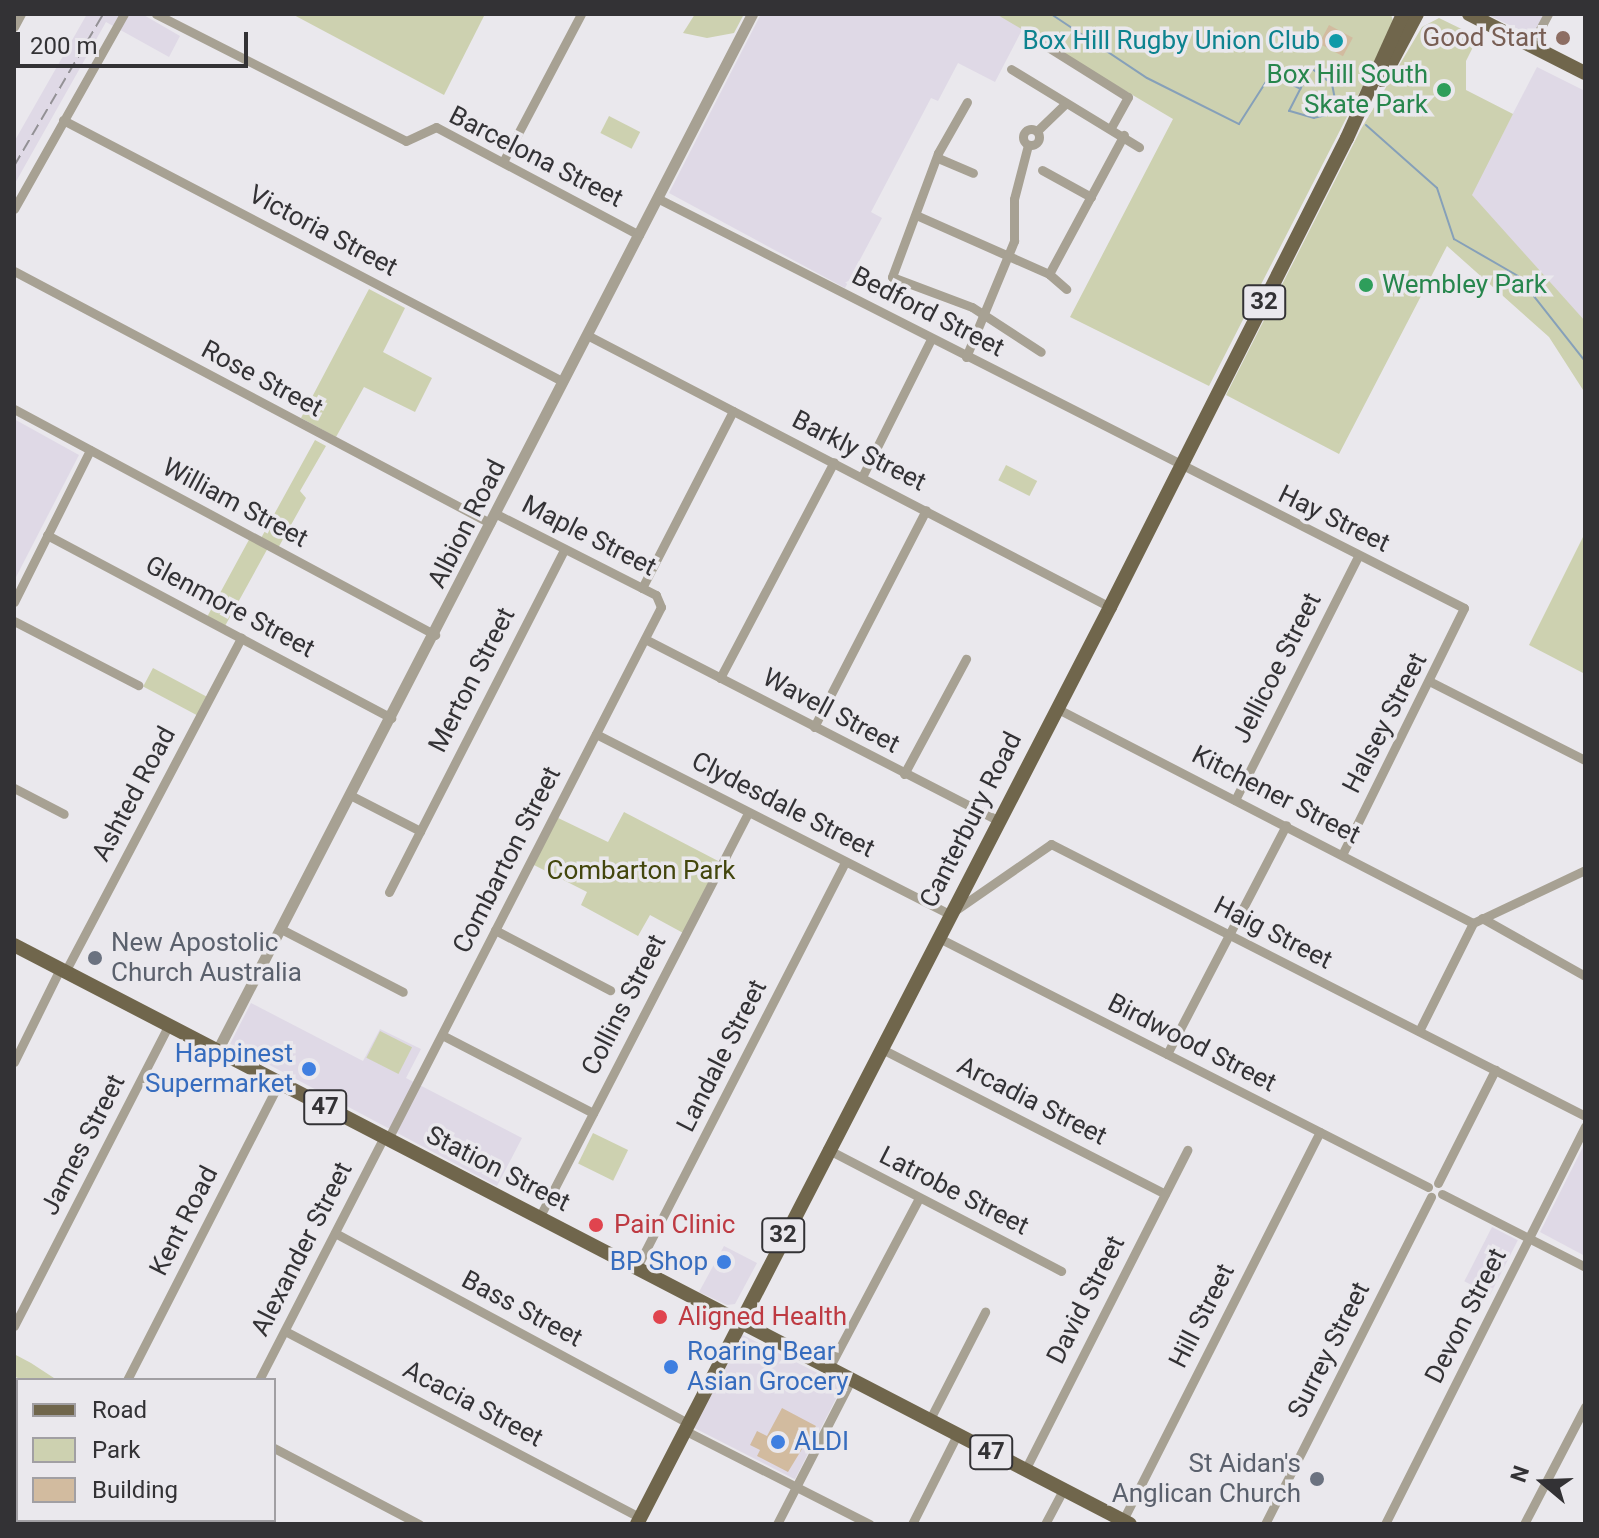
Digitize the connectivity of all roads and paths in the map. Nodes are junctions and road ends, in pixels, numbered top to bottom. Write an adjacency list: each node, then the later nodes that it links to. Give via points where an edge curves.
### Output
1 (21, 14): 9 (street)
2 (124, 14): 16 (street)
3 (156, 14): 21 (street, Barcelona Street, via 406,141 436,127)
4 (581, 14): 21 (street)
5 (752, 14): 25 (street, Albion Road)
6 (1469, 14): 11 (main road)
7 (1548, 14): 11 (street)
8 (1414, 15): 43 (main road, Canterbury Road / 32)
9 (14, 27)
10 (1027, 34): 17 (street, via 1128,97)
11 (1531, 46): 13 (main road)
12 (1011, 69): 15 (street)
13 (1585, 73)
14 (967, 102): 20 (street)
15 (1066, 103): 17 (street); 29 (street, via 1037,131 1024,132 1028,145)
16 (63, 120): 26 (street); 38 (street, Victoria Street)
17 (1112, 126): 18 (street)
18 (1124, 135): 19 (street); 24 (street)
19 (1139, 147)
20 (938, 158): 23 (street); 27 (street)
21 (504, 160): 28 (street, Barcelona Street)
22 (1042, 170): 24 (street)
23 (973, 173)
24 (1091, 197): 31 (street)
25 (657, 198): 28 (street, Albion Road); 35 (street, Bedford Street)
26 (14, 209)
27 (916, 215): 29 (street); 33 (street, via 892,277)
28 (639, 235): 34 (street, Albion Road)
29 (1009, 258): 31 (street); 33 (street)
30 (14, 271): 46 (street, Rose Street)
31 (1049, 274): 32 (street)
32 (1066, 289)
33 (981, 315): 36 (street); 37 (street)
34 (587, 335): 38 (street, Albion Road); 40 (street, Barkly Street)
35 (931, 339): 37 (street, Bedford Street); 44 (street)
36 (1041, 352)
37 (966, 357): 43 (street, Bedford Street)
38 (562, 381): 46 (street, Albion Road)
39 (14, 409): 41 (street, William Street)
40 (733, 411): 42 (street, Barkly Street); 50 (street)
41 (90, 450): 47 (street); 56 (street, William Street)
42 (834, 462): 44 (street, Barkly Street); 60 (street)
43 (1179, 465): 49 (street, Hay Street); 53 (main road, Canterbury Road / 32)
44 (862, 477): 45 (street, Barkly Street)
45 (926, 510): 53 (street, Barkly Street); 65 (street)
46 (493, 519): 48 (street, Maple Street); 56 (street, Albion Road)
47 (47, 535): 52 (street); 57 (street, Glenmore Street)
48 (564, 550): 50 (street, Maple Street); 76 (street, Merton Street)
49 (1358, 556): 54 (street, Hay Street); 71 (street, Jellicoe Street)
50 (642, 588): 51 (street, Maple Street)
51 (660, 600): 58 (street, Combarton Street)
52 (14, 602)
53 (1110, 607): 63 (main road, Canterbury Road / 32)
54 (1466, 614): 61 (street, Halsey Street)
55 (14, 621): 62 (street)
56 (435, 635): 64 (street, Albion Road)
57 (241, 638): 64 (street, Glenmore Street); 88 (street, Ashted Road)
58 (645, 639): 60 (street, Wavell Street); 66 (street, Combarton Street)
59 (966, 659): 68 (street)
60 (720, 678): 65 (street, Wavell Street)
61 (1431, 682): 67 (street); 77 (street, Halsey Street)
62 (138, 685)
63 (1056, 708): 71 (street, Kitchener Street); 74 (main road, Canterbury Road / 32)
64 (391, 718): 70 (street, Albion Road)
65 (814, 727): 68 (street, Wavell Street)
66 (596, 734): 72 (street, Clydesdale Street); 84 (street, Combarton Street)
67 (1585, 760)
68 (904, 774): 74 (street, Wavell Street)
69 (14, 788): 73 (street)
70 (350, 795): 76 (street); 83 (street, Albion Road)
71 (1235, 800): 75 (street, Kitchener Street)
72 (748, 813): 78 (street, Clydesdale Street); 101 (street, Collins Street)
73 (64, 814)
74 (997, 820): 81 (main road, Canterbury Road / 32)
75 (1286, 825): 77 (street, Kitchener Street); 85 (street)
76 (420, 831): 80 (street, Merton Street)
77 (1343, 853): 82 (street, Kitchener Street)
78 (845, 863): 81 (street, Clydesdale Street); 115 (street, Landale Street)
79 (1585, 870): 82 (street)
80 (389, 892)
81 (950, 914): 85 (street, Haig Street, via 1051,844); 86 (main road, Canterbury Road / 32)
82 (1478, 920): 89 (street, Kitchener Street); 93 (street)
83 (281, 929): 91 (street); 96 (street, Albion Road)
84 (495, 930): 90 (street); 94 (street, Combarton Street)
85 (1229, 935): 93 (street, Haig Street); 97 (street)
86 (937, 937): 95 (main road, Canterbury Road / 32); 97 (street, Birdwood Street)
87 (14, 945): 88 (main road, Station Street / 47)
88 (63, 970): 92 (main road, Station Street / 47); 98 (street, Ashted Road)
89 (1585, 976)
90 (610, 990)
91 (403, 992)
92 (168, 1026): 96 (main road, Station Street / 47); 119 (street, James Street)
93 (1419, 1031): 99 (street, Haig Street)
94 (442, 1035): 101 (street); 105 (street, Combarton Street)
95 (880, 1048): 106 (main road, Canterbury Road / 32); 109 (street, Arcadia Street)
96 (217, 1051): 100 (main road, Station Street / 47)
97 (1167, 1054): 104 (street, Birdwood Street)
98 (14, 1062)
99 (1495, 1070): 102 (street, Haig Street); 108 (street, Surrey Street)
100 (279, 1083): 105 (main road, Station Street / 47); 122 (street, Kent Road)
101 (593, 1113): 111 (street, Collins Street)
102 (1585, 1116)
103 (1585, 1127): 113 (street, Devon Street)
104 (1320, 1132): 108 (street, Birdwood Street); 134 (street, Hill Street)
105 (386, 1138): 111 (main road, Station Street / 47); 112 (street, Alexander Street)
106 (827, 1149): 110 (street, Latrobe Street); 118 (main road, Canterbury Road / 32)
107 (1187, 1150): 109 (street, David Street)
108 (1435, 1190): 113 (street, Birdwood Street); 140 (street, Surrey Street)
109 (1165, 1194): 130 (street, David Street)
110 (919, 1198): 116 (street, Latrobe Street); 121 (street)
111 (539, 1218): 115 (main road, Station Street / 47)
112 (335, 1233): 120 (street, Alexander Street); 127 (street, Bass Street)
113 (1530, 1238): 114 (street, Birdwood Street); 141 (street, Devon Street)
114 (1585, 1267)
115 (636, 1269): 118 (main road, Station Street / 47)
116 (1061, 1271)
117 (985, 1312): 126 (street)
118 (738, 1321): 121 (main road, Station Street / 47); 127 (main road, Canterbury Road / 32)
119 (14, 1326)
120 (285, 1331): 123 (street, Alexander Street); 133 (street, Acacia Street)
121 (829, 1368): 124 (main road, Station Street / 47)
122 (128, 1378)
123 (260, 1378)
124 (851, 1380): 126 (main road, Station Street / 47); 131 (street)
125 (1585, 1407): 142 (street)
126 (929, 1421): 128 (main road, Station Street / 47)
127 (686, 1426): 131 (street, Bass Street); 133 (main road, Canterbury Road / 32)
128 (957, 1435): 130 (main road, Station Street / 47); 138 (street)
129 (276, 1449): 135 (street)
130 (1025, 1470): 132 (main road, Station Street / 47)
131 (795, 1487): 136 (street); 137 (street, Bass Street)
132 (1063, 1490): 134 (main road, Station Street / 47); 139 (street)
133 (639, 1521)
134 (1127, 1522)
135 (419, 1524)
136 (777, 1524)
137 (869, 1524)
138 (912, 1524)
139 (1045, 1524)
140 (1265, 1524)
141 (1385, 1524)
142 (1524, 1524)

